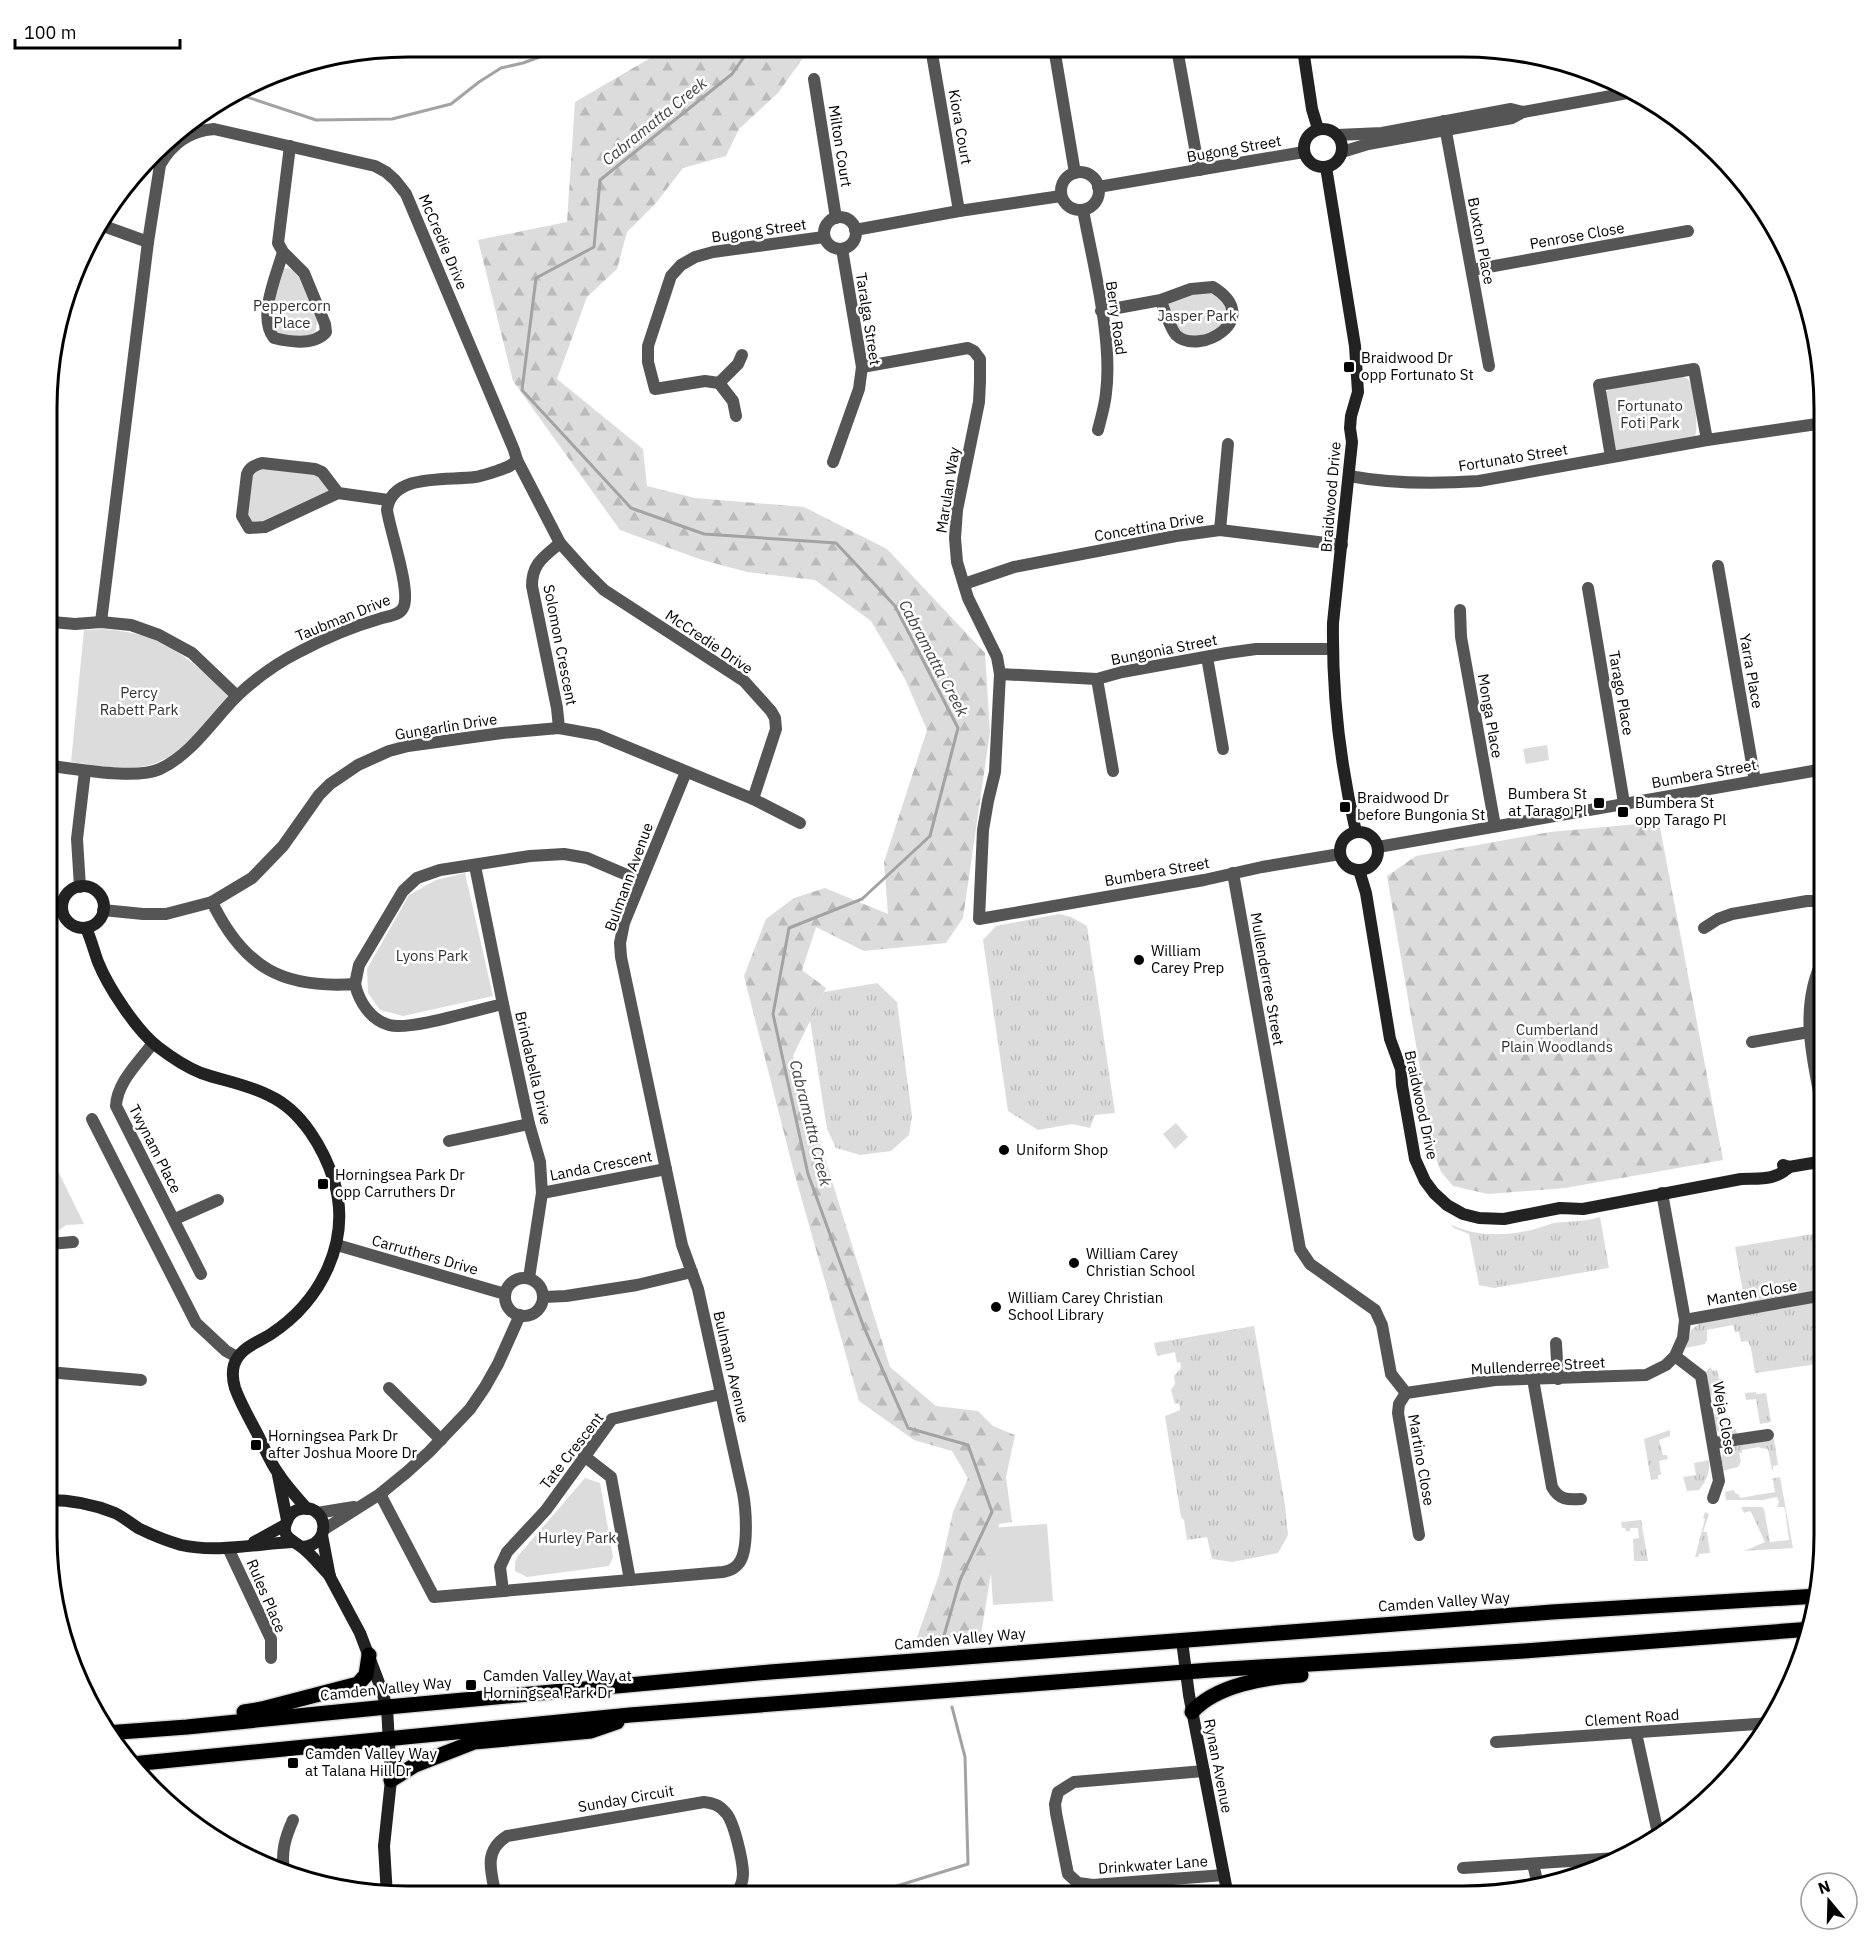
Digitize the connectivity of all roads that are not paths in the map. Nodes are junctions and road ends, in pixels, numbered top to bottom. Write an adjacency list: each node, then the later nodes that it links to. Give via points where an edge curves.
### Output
1 (933, 57): 21 (street, Kiora Court)
2 (1056, 57): 17 (street)
3 (1178, 57): 16 (street)
4 (1304, 57): 8 (street)
5 (814, 79): 22 (street, Milton Court)
6 (1620, 94): 7 (street, via 1523,112 1512,118)
7 (1445, 126): 10 (street); 13 (street); 30 (street, Buxton Place)
8 (1318, 129): 10 (street, via 1329,129); 12 (street, via 1308,135)
9 (190, 133): 11 (street, McCredie Drive, via 214,129)
10 (1337, 135): 13 (street)
11 (290, 146): 29 (street, via 278,233); 43 (street, McCredie Drive, via 375,166 402,188)
12 (1304, 152): 15 (street, via 1315,165); 16 (street, Bugong Street)
13 (1342, 152): 15 (street, via 1336,162)
14 (167, 153): 27 (street, McCredie Drive, via 160,165)
15 (1326, 167): 45 (street, Braidwood Drive, via 1355,346 1358,392 1351,416)
16 (1198, 170): 18 (street, Bugong Street)
17 (1075, 173): 18 (street, via 1090,176); 19 (street, via 1063,182)
18 (1098, 187): 20 (street, via 1093,206)
19 (1061, 196): 20 (street, via 1070,208); 21 (street)
20 (1083, 210): 32 (street, Berry Road)
21 (959, 211): 24 (street)
22 (836, 218): 24 (street, via 848,220); 26 (street, via 826,225)
23 (107, 227): 27 (street)
24 (855, 230): 28 (street, via 851,245)
25 (1688, 231): 30 (street, Penrose Close)
26 (824, 237): 28 (street, via 832,247); 36 (street, Bugong Street, via 713,252 694,257 671,276 648,346 655,389 705,381)
27 (148, 242): 56 (street, McCredie Drive)
28 (842, 249): 35 (street, Taralga Street)
29 (283, 252): 29 (street, via 304,273 325,324 326,332 313,342 274,338 268,327 272,286)
30 (1472, 270): 34 (street, Buxton Place)
31 (1161, 300): 31 (street, via 1191,289 1213,287 1230,303 1231,320 1220,334 1188,341 1176,334); 32 (street)
32 (1101, 311): 39 (street, Berry Road, via 1107,376)
33 (742, 355): 36 (street)
34 (1489, 366)
35 (862, 367): 44 (street, Taralga Street, via 859,389); 52 (street, Marulan Way, via 968,348 978,355 979,402 955,538)
36 (719, 383): 37 (street, via 733,401)
37 (736, 416)
38 (1814, 424): 40 (street, Fortunato Street)
39 (1098, 429)
40 (1707, 440): 42 (street, Fortunato Street); 42 (street, via 1694,369 1599,385)
41 (1228, 444): 48 (street)
42 (1611, 458): 45 (street, Fortunato Street, via 1456,483 1398,483)
43 (517, 460): 47 (street, via 512,466 478,477 414,482); 49 (street, McCredie Drive)
44 (833, 462)
45 (1348, 476): 50 (street, Braidwood Drive)
46 (338, 493): 46 (street, via 266,527 249,528 242,516 247,474 256,464 315,469); 47 (street)
47 (388, 500): 61 (street, Taubman Drive, via 388,521 405,588 404,607 398,613 319,641)
48 (1220, 530): 50 (street, Concettina Drive); 52 (street, Concettina Drive, via 1014,567)
49 (560, 543): 62 (street, Solomon Crescent, via 537,563 532,575); 70 (street, McCredie Drive, via 604,590 744,681 771,711 776,729)
50 (1342, 545): 57 (street, Braidwood Drive)
51 (1718, 566): 69 (street, Yarra Place)
52 (964, 584): 59 (street, Marulan Way, via 997,657)
53 (1588, 588): 71 (street, Tarago Place)
54 (1460, 610): 73 (street, Monga Place, via 1461,637)
55 (57, 622): 56 (street)
56 (101, 622): 61 (street, via 131,625 159,635 192,653)
57 (1333, 649): 58 (street, Bungonia Street, via 1257,649); 74 (street, Braidwood Drive, via 1340,735)
58 (1207, 657): 60 (street, Bungonia Street); 63 (street)
59 (1000, 674): 60 (street, Bungonia Street); 87 (street, Marulan Way, via 995,772 983,830)
60 (1097, 679): 66 (street)
61 (237, 696): 65 (street, Taubman Drive, via 190,748 158,770)
62 (559, 728): 68 (street, Gungarlin Drive, via 598,735); 83 (street, Gungarlin Drive, via 408,746 358,765 319,795 283,846 252,878)
63 (1223, 749)
64 (57, 767): 65 (street, Taubman Drive)
65 (85, 771): 81 (street, via 77,839)
66 (1113, 771)
67 (1814, 771): 69 (street, Bumbera Street)
68 (686, 772): 70 (street, Gungarlin Drive); 80 (street, Bulmann Avenue)
69 (1755, 781): 71 (street, Bumbera Street)
70 (753, 799): 72 (street, Gungarlin Drive)
71 (1624, 803): 73 (street, Bumbera Street)
72 (800, 823)
73 (1495, 826): 75 (street, Bumbera Street)
74 (1356, 832): 75 (street, via 1368,834); 76 (street, via 1345,837)
75 (1378, 847): 78 (street, via 1373,863)
76 (1340, 854): 78 (street, via 1347,866); 79 (street, Bumbera Street)
77 (475, 866): 80 (street, via 564,854 587,858); 91 (street, via 428,873 410,884 359,965); 92 (street, Brindabella Drive)
78 (1359, 870): 103 (street, Braidwood Drive, via 1389,1034 1400,1064 1415,1159 1434,1193 1463,1214 1497,1219 1560,1208 1583,1209)
79 (1233, 873): 87 (street, Bumbera Street); 125 (street, Mullenderree Street, via 1300,1249 1310,1264 1375,1310 1382,1325 1391,1374)
80 (641, 881): 101 (street, Bulmann Avenue, via 624,923 621,957)
81 (80, 887): 84 (street); 86 (street, via 97,893)
82 (1814, 901): 89 (street, via 1732,914)
83 (212, 902): 86 (street, Gungarlin Drive, via 166,914); 91 (street, via 236,943 278,974 305,983)
84 (57, 904)
85 (57, 906): 88 (street, via 71,925)
86 (103, 910): 88 (street, via 98,922)
87 (979, 920)
88 (86, 928): 95 (street, via 112,988)
89 (1704, 928)
90 (1814, 981): 93 (street, via 1809,1000)
91 (355, 984): 92 (street, via 369,1012 391,1026)
92 (503, 1004): 98 (street, Brindabella Drive)
93 (1809, 1032): 94 (street); 96 (street)
94 (1752, 1042)
95 (153, 1043): 105 (street, Twynam Place, via 120,1086 116,1106); 108 (street, via 185,1066 271,1096 302,1121 319,1146 334,1181 339,1210)
96 (1814, 1060)
97 (92, 1119): 119 (street, via 195,1323)
98 (530, 1124): 99 (street); 102 (street, Brindabella Drive, via 540,1162)
99 (449, 1141)
100 (1814, 1163): 103 (street, Braidwood Drive, via 1789,1167 1764,1180 1755,1178)
101 (666, 1169): 102 (street, Landa Crescent); 109 (street, Bulmann Avenue, via 682,1245)
102 (542, 1192): 111 (street, Brindabella Drive)
103 (1662, 1193): 116 (street)
104 (218, 1200): 105 (street)
105 (175, 1219): 110 (street, Twynam Place)
106 (73, 1242): 107 (street)
107 (57, 1244)
108 (337, 1245): 112 (street, Carruthers Drive); 119 (street, via 303,1307)
109 (692, 1272): 113 (street, via 637,1285); 126 (street, Bulmann Avenue)
110 (201, 1274)
111 (529, 1278): 112 (street, via 512,1282); 113 (street, via 539,1284)
112 (505, 1294): 115 (street, via 509,1308)
113 (544, 1297): 115 (street, via 538,1311)
114 (1814, 1297): 116 (street, Manten Close)
115 (520, 1315): 128 (street, via 485,1387)
116 (1685, 1320): 118 (street)
117 (1556, 1343): 122 (street)
118 (1675, 1356): 122 (street, Mullenderree Street, via 1641,1376); 129 (street, Weja Close, via 1701,1376)
119 (237, 1358): 131 (street, via 233,1372 236,1390)
120 (57, 1373): 123 (street)
121 (1533, 1379): 122 (street, Mullenderree Street); 125 (street, Mullenderree Street, via 1487,1381); 135 (street, via 1552,1487 1563,1499)
122 (1558, 1379)
123 (141, 1380)
124 (389, 1388): 128 (street)
125 (1406, 1393): 140 (street, Martino Close, via 1398,1413)
126 (721, 1394): 130 (street, Tate Crescent, via 612,1419); 145 (street, Bulmann Avenue, via 746,1510 740,1562 723,1572)
127 (1768, 1435): 129 (street)
128 (441, 1440): 132 (street)
129 (1714, 1443): 133 (street, Weja Close, via 1719,1481)
130 (584, 1456): 145 (street, via 611,1477); 147 (street, Tate Crescent, via 546,1510 507,1552 500,1567)
131 (278, 1474): 137 (street); 138 (street)
132 (380, 1494): 136 (street); 147 (street, Bulmann Avenue, via 434,1597)
133 (1713, 1498)
134 (57, 1500): 143 (street, via 117,1514 153,1535 181,1545)
135 (1581, 1500)
136 (358, 1506): 137 (street); 139 (street)
137 (312, 1511): 138 (street, via 295,1511); 139 (street, via 321,1518)
138 (286, 1523): 141 (street, via 286,1532); 142 (street)
139 (323, 1533): 141 (street, via 314,1544); 144 (street)
140 (1419, 1535)
141 (297, 1544): 142 (street); 144 (street)
142 (247, 1545): 143 (street)
143 (228, 1548): 154 (street, Rules Place, via 271,1639)
144 (330, 1577): 152 (street)
145 (630, 1580): 147 (street, Bulmann Avenue)
146 (1810, 1588): 149 (main road)
147 (502, 1591)
148 (1808, 1597): 149 (main road, Camden Valley Way)
149 (1708, 1602): 151 (main road, Camden Valley Way)
150 (1801, 1630): 153 (main road)
151 (1182, 1641): 155 (street, Rynan Avenue); 156 (main road, Camden Valley Way, via 770,1672)
152 (369, 1655): 156 (street); 161 (main road, via 366,1675 358,1684 262,1709)
153 (1428, 1657): 155 (main road); 157 (main road, via 1384,1670 1263,1679 1210,1697)
154 (271, 1658)
155 (1186, 1672): 157 (street, Rynan Avenue); 158 (main road)
156 (387, 1707): 161 (main road, Camden Valley Way); 163 (street)
157 (1192, 1712): 166 (street, Rynan Avenue)
158 (630, 1715): 163 (main road); 167 (main road, via 591,1731 474,1742 415,1764)
159 (1759, 1724): 162 (street, Clement Road)
160 (118, 1732): 161 (main road, Camden Valley Way)
161 (123, 1732)
162 (1636, 1733): 164 (street, Clement Road); 169 (street)
163 (389, 1738): 165 (main road); 167 (street)
164 (1496, 1742)
165 (142, 1763)
166 (1204, 1772): 174 (street, Rynan Avenue); 179 (street, Drinkwater Lane, via 1074,1782 1058,1792 1056,1813 1068,1874)
167 (391, 1780): 176 (street, via 384,1846)
168 (293, 1820): 171 (street, via 285,1838)
169 (1657, 1828)
170 (1596, 1860): 172 (street)
171 (283, 1862)
172 (1533, 1864): 173 (street); 175 (street)
173 (1463, 1868)
174 (1224, 1875): 180 (street, Drinkwater Lane); 181 (street, Rynan Avenue)
175 (1536, 1878)
176 (385, 1885)
177 (494, 1886): 178 (street, Sunday Circuit, via 491,1856 499,1841 507,1836 704,1802 721,1808 732,1821 743,1872)
178 (740, 1886)
179 (1085, 1886)
180 (1129, 1886)
181 (1226, 1886)

